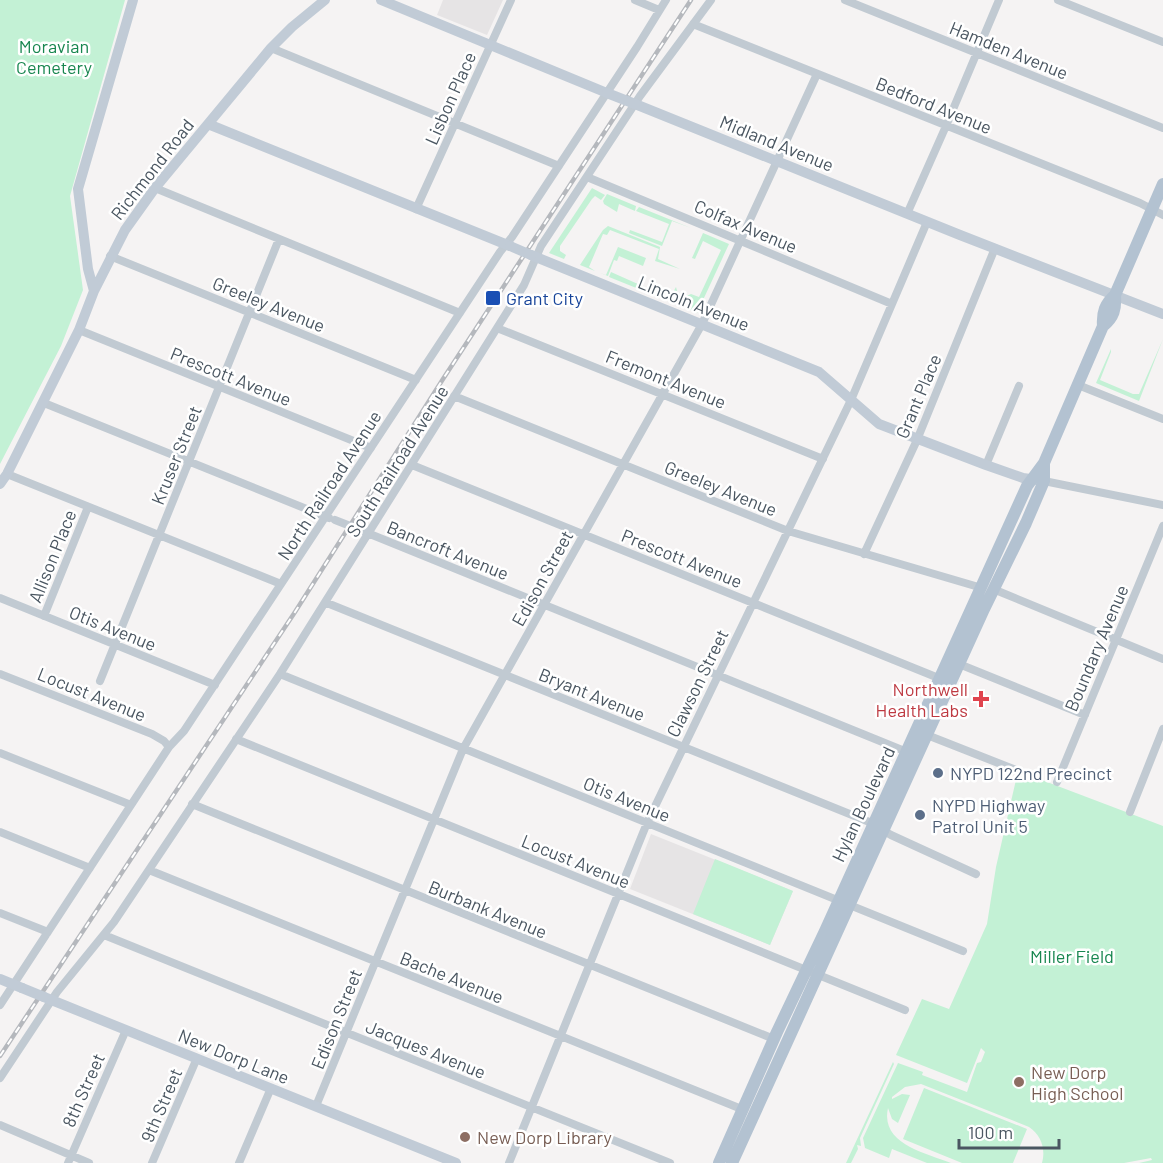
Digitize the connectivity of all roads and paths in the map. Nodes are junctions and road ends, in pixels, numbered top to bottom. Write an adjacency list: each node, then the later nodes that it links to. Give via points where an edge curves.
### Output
1 (133, 0): 39 (street, via 78,189)
2 (325, 0): 15 (street, Richmond Road)
3 (381, 0): 14 (street, Midland Avenue)
4 (511, 0): 14 (street, Lisbon Place)
5 (635, 0): 11 (street)
6 (666, 0): 11 (street, North Railroad Avenue)
7 (711, 0): 12 (street, South Railroad Avenue)
8 (845, 0): 16 (street, Hamden Avenue)
9 (999, 0): 16 (street)
10 (1058, 0): 13 (street)
11 (659, 10): 18 (street, North Railroad Avenue)
12 (693, 24): 17 (street, Bedford Avenue); 19 (street, South Railroad Avenue)
13 (1163, 42)
14 (491, 45): 18 (street, Midland Avenue); 21 (street, Lisbon Place)
15 (271, 48): 20 (street, Richmond Road); 21 (street)
16 (976, 53): 22 (street); 23 (street, Hamden Avenue)
17 (817, 74): 22 (street, Bedford Avenue); 24 (street, Edison Street)
18 (607, 93): 19 (street, Midland Avenue, bridge); 25 (street, North Railroad Avenue)
19 (635, 104): 24 (street, Midland Avenue); 26 (street, South Railroad Avenue)
20 (208, 124): 28 (street, Richmond Road); 29 (street, Lincoln Avenue)
21 (455, 124): 25 (street); 29 (street, Lisbon Place)
22 (946, 126): 30 (street, Bedford Avenue); 31 (street)
23 (1163, 128)
24 (777, 161): 31 (street, Midland Avenue); 34 (street, Edison Street)
25 (559, 166): 35 (street, North Railroad Avenue)
26 (587, 177): 34 (street, Colfax Avenue); 38 (street, South Railroad Avenue)
27 (1163, 184): 30 (main road, Hylan Boulevard)
28 (155, 188): 33 (street); 37 (street, Richmond Road)
29 (416, 209): 35 (street, Lincoln Avenue)
30 (1157, 212): 40 (main road, Hylan Boulevard)
31 (907, 214): 32 (street, Midland Avenue)
32 (927, 222): 36 (street, Midland Avenue); 41 (street, Clawson Street)
33 (279, 239): 42 (street, Kruser Street); 43 (street)
34 (740, 239): 41 (street, Colfax Avenue); 45 (street, Edison Street)
35 (508, 245): 38 (street, Lincoln Avenue, bridge); 43 (street, North Railroad Avenue)
36 (996, 248): 40 (street, Midland Avenue); 57 (street, Grant Place)
37 (111, 256): 39 (street, Richmond Road); 42 (street, Greeley Avenue)
38 (534, 256): 45 (street, Lincoln Avenue); 46 (street, South Railroad Avenue, via 524,285)
39 (94, 291): 47 (street, Richmond Road)
40 (1115, 295): 44 (street, Midland Avenue); 49 (main road, Hylan Boulevard, via 1114,313 1102,326)
41 (892, 304): 54 (street, Clawson Street)
42 (250, 313): 48 (street, Greeley Avenue); 51 (street, Kruser Street)
43 (460, 313): 48 (street, North Railroad Avenue)
44 (1163, 314)
45 (702, 324): 52 (street, Edison Street); 54 (street, Lincoln Avenue, via 819,372)
46 (497, 327): 52 (street, Fremont Avenue); 53 (street, South Railroad Avenue)
47 (79, 330): 51 (street, Prescott Avenue); 55 (street, Richmond Road)
48 (416, 380): 58 (street, North Railroad Avenue)
49 (1078, 385): 56 (street); 65 (main road, Hylan Boulevard)
50 (1019, 386): 63 (street)
51 (220, 387): 58 (street, Prescott Avenue); 60 (street, Kruser Street)
52 (662, 394): 59 (street, Fremont Avenue); 61 (street, Edison Street)
53 (454, 396): 61 (street, Greeley Avenue); 62 (street, South Railroad Avenue)
54 (851, 400): 57 (street, Lincoln Avenue, via 879,423); 59 (street, Clawson Street)
55 (44, 403): 60 (street, Bancroft Avenue); 64 (street, Richmond Road)
56 (1163, 418)
57 (917, 440): 63 (street, Lincoln Avenue); 75 (street, Grant Place)
58 (371, 448): 69 (street, North Railroad Avenue)
59 (823, 459): 71 (street, Clawson Street)
60 (190, 462): 69 (street, Bancroft Avenue); 74 (street, Kruser Street)
61 (622, 464): 71 (street, Greeley Avenue); 73 (street, Edison Street)
62 (412, 465): 72 (street, South Railroad Avenue); 73 (street, Prescott Avenue)
63 (986, 465): 65 (street, Lincoln Avenue)
64 (7, 474): 66 (street, Richmond Road); 68 (street)
65 (1037, 480): 67 (street, Lincoln Avenue); 77 (main road, Hylan Boulevard)
66 (0, 484)
67 (1163, 505)
68 (88, 507): 74 (street); 82 (street, Allison Place)
69 (326, 516): 72 (street, Bancroft Avenue, bridge); 76 (street, North Railroad Avenue)
70 (1163, 526): 83 (street, Boundary Avenue)
71 (788, 531): 75 (street, Greeley Avenue); 80 (street, Clawson Street)
72 (366, 532): 79 (street, South Railroad Avenue); 81 (street, Bancroft Avenue)
73 (583, 535): 80 (street, Prescott Avenue); 81 (street, Edison Street)
74 (159, 536): 76 (street); 84 (street, Kruser Street)
75 (864, 554): 77 (street, Greeley Avenue)
76 (281, 584): 93 (street, North Railroad Avenue)
77 (988, 589): 83 (street, Greeley Avenue); 86 (main road, Hylan Boulevard); 91 (main road, Hylan Boulevard)
78 (0, 598): 82 (street, Otis Avenue)
79 (327, 603): 88 (street, South Railroad Avenue); 89 (street, Bryant Avenue)
80 (753, 603): 90 (street, Clawson Street); 91 (street, Prescott Avenue)
81 (544, 605): 89 (street, Edison Street); 90 (street, Bancroft Avenue)
82 (44, 616): 84 (street, Otis Avenue)
83 (1116, 640): 85 (street, Greeley Avenue); 94 (street, Boundary Avenue)
84 (115, 645): 92 (street, Kruser Street); 93 (street, Otis Avenue)
85 (1163, 659)
86 (959, 664): 94 (street); 96 (main road, Hylan Boulevard)
87 (0, 674): 98 (street, Locust Avenue, via 152,734)
88 (280, 674): 97 (street, South Railroad Avenue); 100 (street, Otis Avenue)
89 (504, 675): 99 (street, Bryant Avenue); 100 (street, Edison Street)
90 (717, 675): 99 (street, Clawson Street); 101 (street, Bancroft Avenue)
91 (940, 679): 101 (main road, Hylan Boulevard)
92 (100, 681)
93 (215, 685): 98 (street, North Railroad Avenue)
94 (1085, 715): 104 (street, Boundary Avenue)
95 (1163, 729): 108 (street)
96 (927, 735): 103 (street); 105 (main road, Hylan Boulevard)
97 (236, 739): 106 (street, South Railroad Avenue); 109 (street, Locust Avenue)
98 (169, 747): 107 (street, North Railroad Avenue)
99 (683, 747): 110 (street, Clawson Street); 111 (street, Bryant Avenue)
100 (463, 749): 109 (street, Edison Street); 110 (street, Otis Avenue)
101 (907, 752): 105 (main road, Hylan Boulevard)
102 (0, 753): 107 (street)
103 (1016, 770)
104 (1057, 782)
105 (898, 785): 111 (main road, Hylan Boulevard)
106 (192, 804): 114 (street, South Railroad Avenue); 116 (street, Burbank Avenue)
107 (131, 805): 113 (street, North Railroad Avenue)
108 (1130, 812)
109 (432, 819): 116 (street, Edison Street); 117 (street, Locust Avenue)
110 (647, 823): 117 (street, Clawson Street); 118 (street, Otis Avenue)
111 (879, 828): 115 (street, Bryant Avenue); 118 (main road, Hylan Boulevard)
112 (0, 832): 113 (street)
113 (90, 868): 120 (street, North Railroad Avenue)
114 (149, 870): 121 (street, South Railroad Avenue); 123 (street, Bache Avenue)
115 (976, 874)
116 (404, 891): 123 (street, Edison Street); 124 (street, Burbank Avenue)
117 (618, 894): 124 (street, Clawson Street); 125 (street, Locust Avenue)
118 (845, 902): 122 (street, Otis Avenue); 125 (main road, Hylan Boulevard)
119 (0, 913): 120 (street)
120 (48, 932): 127 (street, North Railroad Avenue)
121 (104, 935): 128 (street, South Railroad Avenue); 132 (street, Jacques Avenue)
122 (963, 951)
123 (375, 962): 132 (street, Edison Street); 133 (street, Bache Avenue)
124 (589, 965): 133 (street, Clawson Street); 134 (street, Burbank Avenue)
125 (812, 972): 130 (street, Locust Avenue); 134 (main road, Hylan Boulevard); 135 (main road, Hylan Boulevard)
126 (0, 979): 127 (street, New Dorp Lane)
127 (18, 986): 128 (street, New Dorp Lane, bridge); 129 (street, North Railroad Avenue)
128 (48, 999): 131 (street, New Dorp Lane); 137 (street, South Railroad Avenue)
129 (0, 1005)
130 (905, 1010)
131 (126, 1030): 136 (street, New Dorp Lane); 143 (street, 8th Street)
132 (346, 1033): 139 (street, Edison Street); 140 (street, Jacques Avenue)
133 (560, 1036): 140 (street, Clawson Street); 141 (street, Bache Avenue)
134 (774, 1039): 135 (main road); 141 (main road, Hylan Boulevard)
135 (786, 1044): 151 (main road, Hylan Boulevard)
136 (197, 1058): 138 (street, New Dorp Lane); 145 (street, 9th Street)
137 (0, 1078)
138 (272, 1088): 139 (street, New Dorp Lane); 146 (street)
139 (316, 1106): 147 (street, New Dorp Lane)
140 (531, 1108): 148 (street, Clawson Street); 149 (street, Jacques Avenue)
141 (744, 1110): 150 (main road, Hylan Boulevard)
142 (0, 1125): 143 (street)
143 (70, 1159): 144 (street)
144 (89, 1163)
145 (152, 1163)
146 (239, 1163)
147 (456, 1163)
148 (509, 1163)
149 (670, 1163)
150 (719, 1163)
151 (732, 1163)

